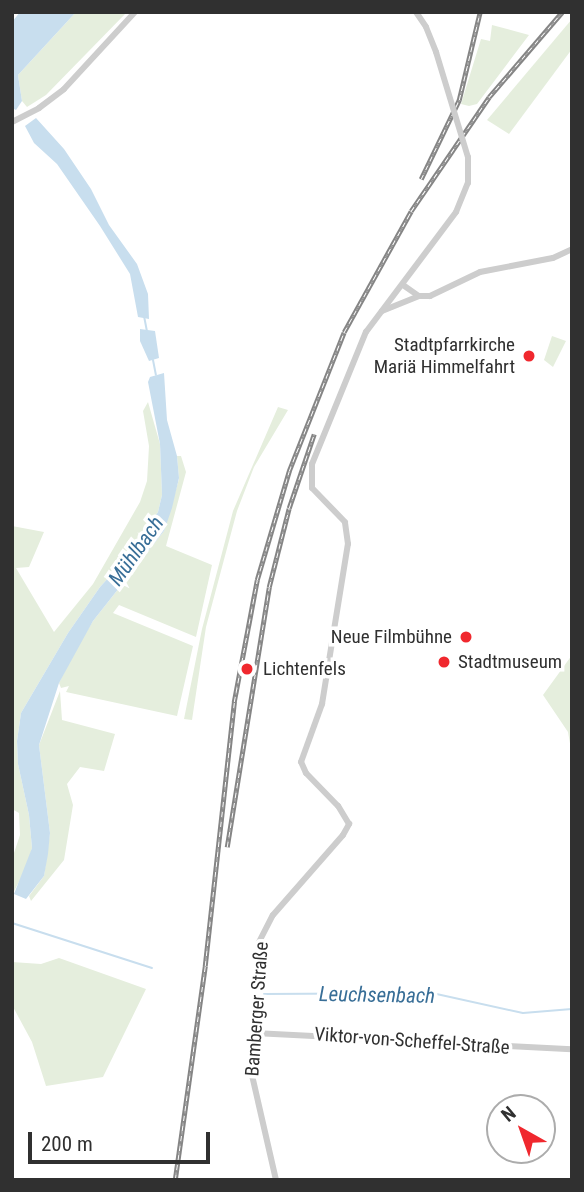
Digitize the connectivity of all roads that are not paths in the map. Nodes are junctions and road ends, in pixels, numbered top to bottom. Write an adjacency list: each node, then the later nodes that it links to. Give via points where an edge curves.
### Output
1 (135, 12): 3 (street, via 71,82 45,104)
2 (416, 12): 5 (street, bridge, via 436,52 468,157 468,183 463,201)
3 (12, 122)
4 (572, 249): 6 (street, via 552,258 480,272 436,295)
5 (403, 285): 6 (street); 7 (street)
6 (419, 296): 7 (street)
7 (381, 312): 8 (street, Bamberger Straße, via 352,361 312,464 312,488 345,522 348,544 326,683 301,762 349,824 261,934)
8 (252, 1032): 9 (street, Viktor-von-Scheffel-Straße); 10 (street, Bamberger Straße, via 252,1084)
9 (572, 1049)
10 (276, 1180)

